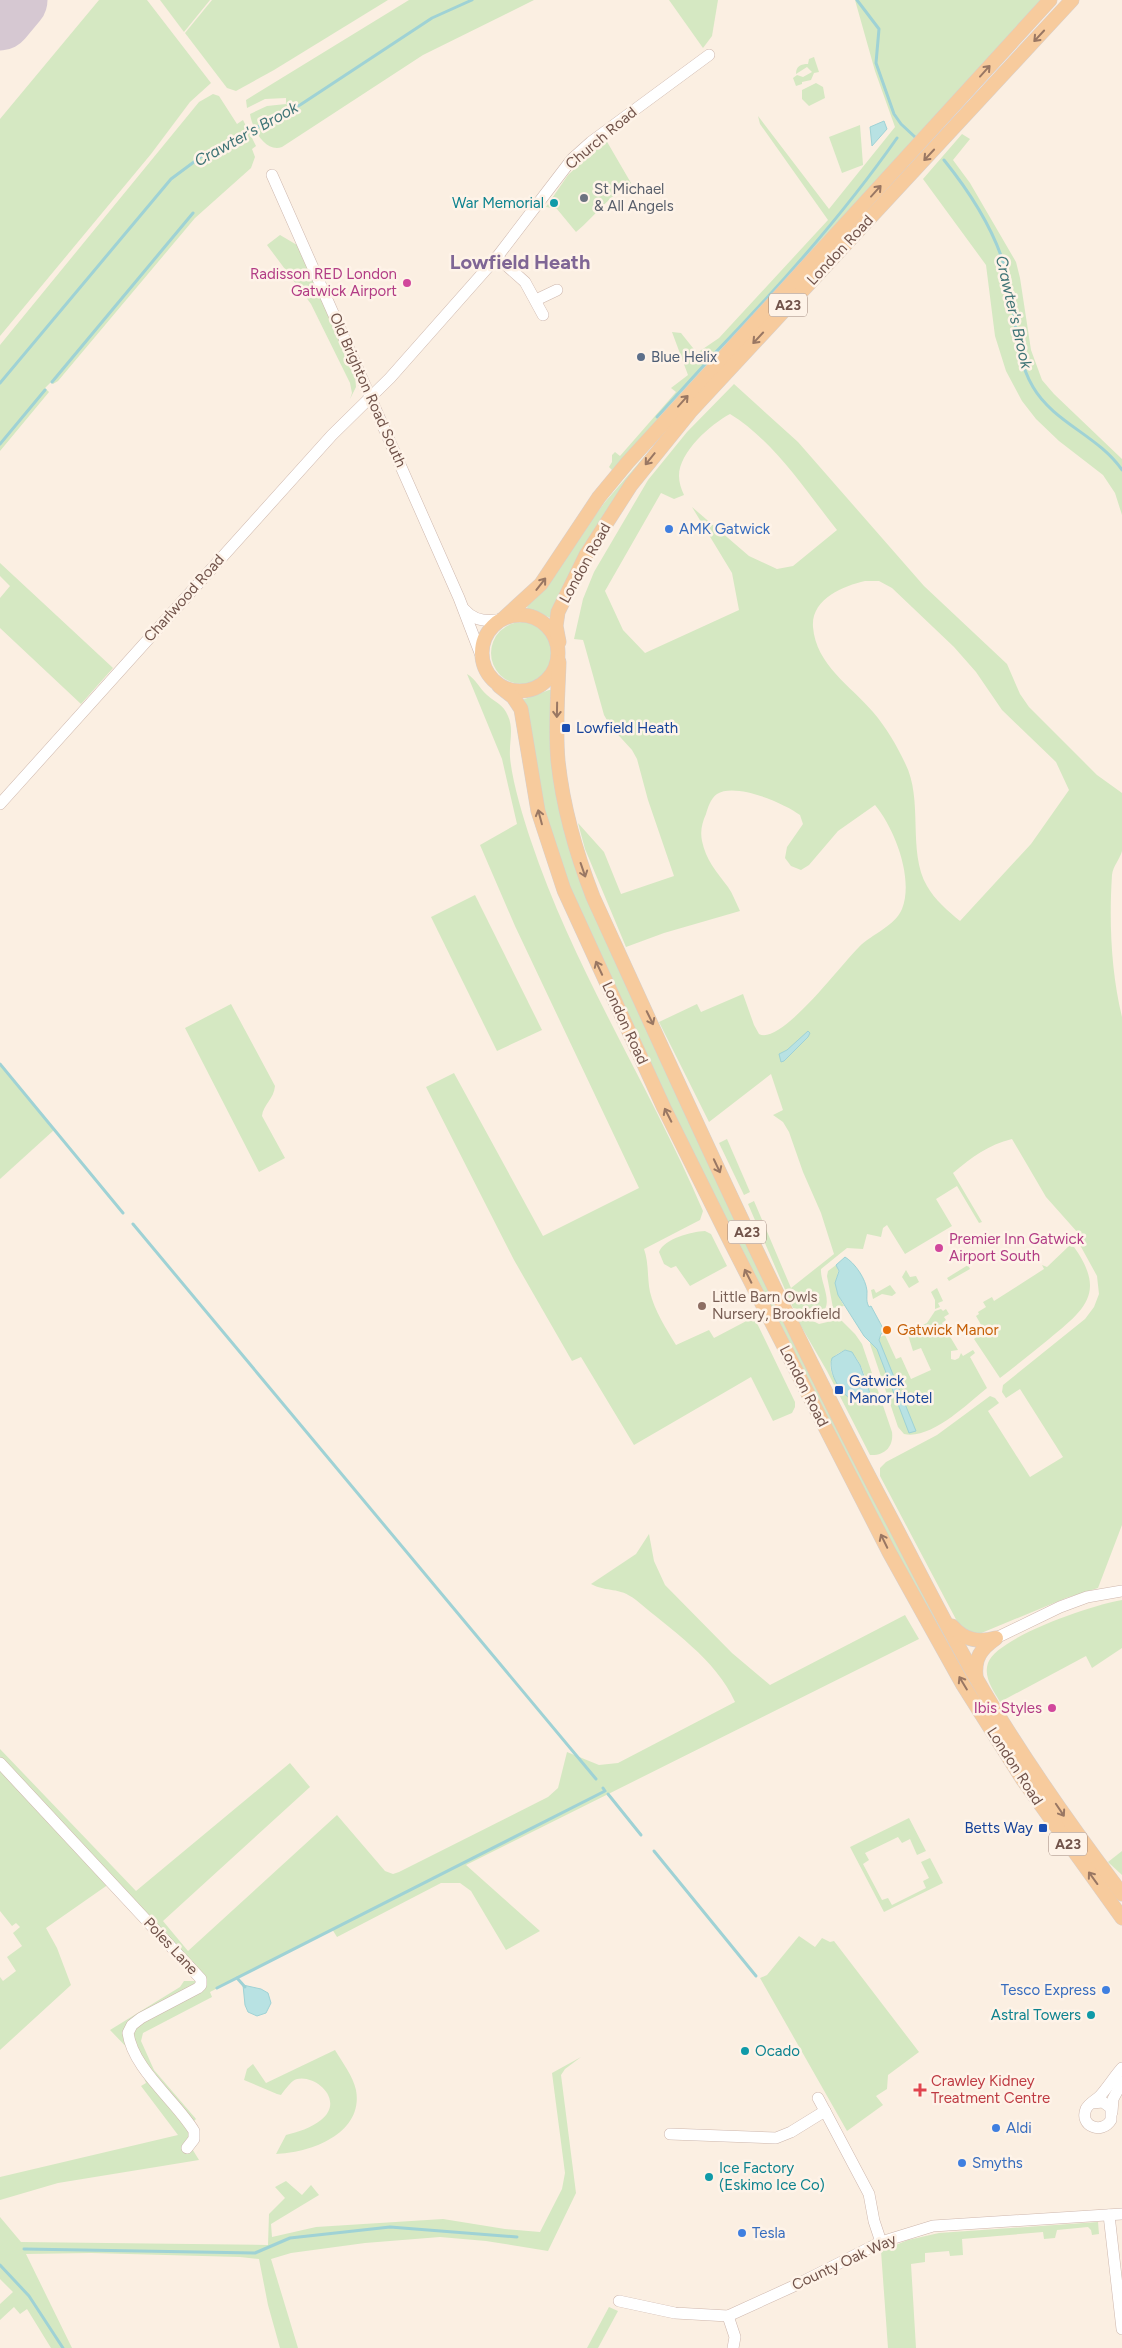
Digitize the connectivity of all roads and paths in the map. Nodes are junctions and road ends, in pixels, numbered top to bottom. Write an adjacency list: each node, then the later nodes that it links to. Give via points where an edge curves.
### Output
1 (1050, 0): 11 (main road, London Road / A23, one-way to 1, via 541,584 599,497 628,462)
2 (1072, 0): 12 (main road, London Road / A23, one-way to 12, via 690,412 641,470 599,533 565,596 556,621)
3 (709, 55): 5 (street, Church Road, via 578,152)
4 (272, 175): 9 (street, Old Brighton Road South)
5 (497, 257): 7 (street, via 523,279); 9 (street, Church Road)
6 (557, 290): 7 (street)
7 (536, 300): 8 (street)
8 (543, 315)
9 (372, 396): 10 (street, Old Brighton Road South); 16 (street, Charlwood Road, via 332,435)
10 (463, 606): 11 (street, via 477,619); 13 (street, Old Brighton Road South)
11 (504, 618): 12 (main road, via 522,616 541,621 551,628); 13 (main road, via 485,636 481,645)
12 (559, 642): 14 (main road)
13 (482, 658): 15 (main road, via 489,675)
14 (559, 662): 15 (main road, via 551,675 536,688 521,690); 18 (main road, London Road / A23, one-way to 18, via 560,780 571,829 593,897 780,1302)
15 (499, 686): 23 (main road, London Road / A23, one-way to 15, via 1022,1780 963,1685 889,1552 730,1241 664,1108 564,890 536,805 521,709)
16 (0, 804)
17 (1122, 1590): 19 (street, via 1087,1597 1060,1607)
18 (932, 1597): 19 (main road, via 950,1625 962,1635 978,1641); 20 (main road, London Road / A23)
19 (996, 1638): 20 (main road, via 978,1656)
20 (977, 1680): 22 (main road, London Road / A23, one-way to 22, via 1033,1770)
21 (0, 1763): 31 (street, Poles Lane, via 202,1979 198,1988 136,2021 128,2033 137,2055 194,2131 194,2139)
22 (1122, 1894)
23 (1122, 1918)
24 (1122, 2068): 27 (street)
25 (1122, 2082): 29 (street, via 1115,2094)
26 (818, 2098): 28 (street)
27 (1092, 2103): 29 (street, via 1104,2102); 29 (street, via 1086,2109 1085,2117 1095,2128 1108,2125)
28 (825, 2111): 30 (street, via 776,2138); 34 (street, via 869,2194)
29 (1112, 2112)
30 (670, 2134)
31 (187, 2148)
32 (1122, 2214): 33 (street, County Oak Way)
33 (1109, 2215): 34 (street, County Oak Way, via 933,2226); 37 (street)
34 (881, 2242): 36 (street, County Oak Way)
35 (619, 2301): 36 (street, County Oak Way, via 679,2314)
36 (728, 2316): 38 (street, via 735,2337)
37 (1122, 2329)
38 (733, 2348)

